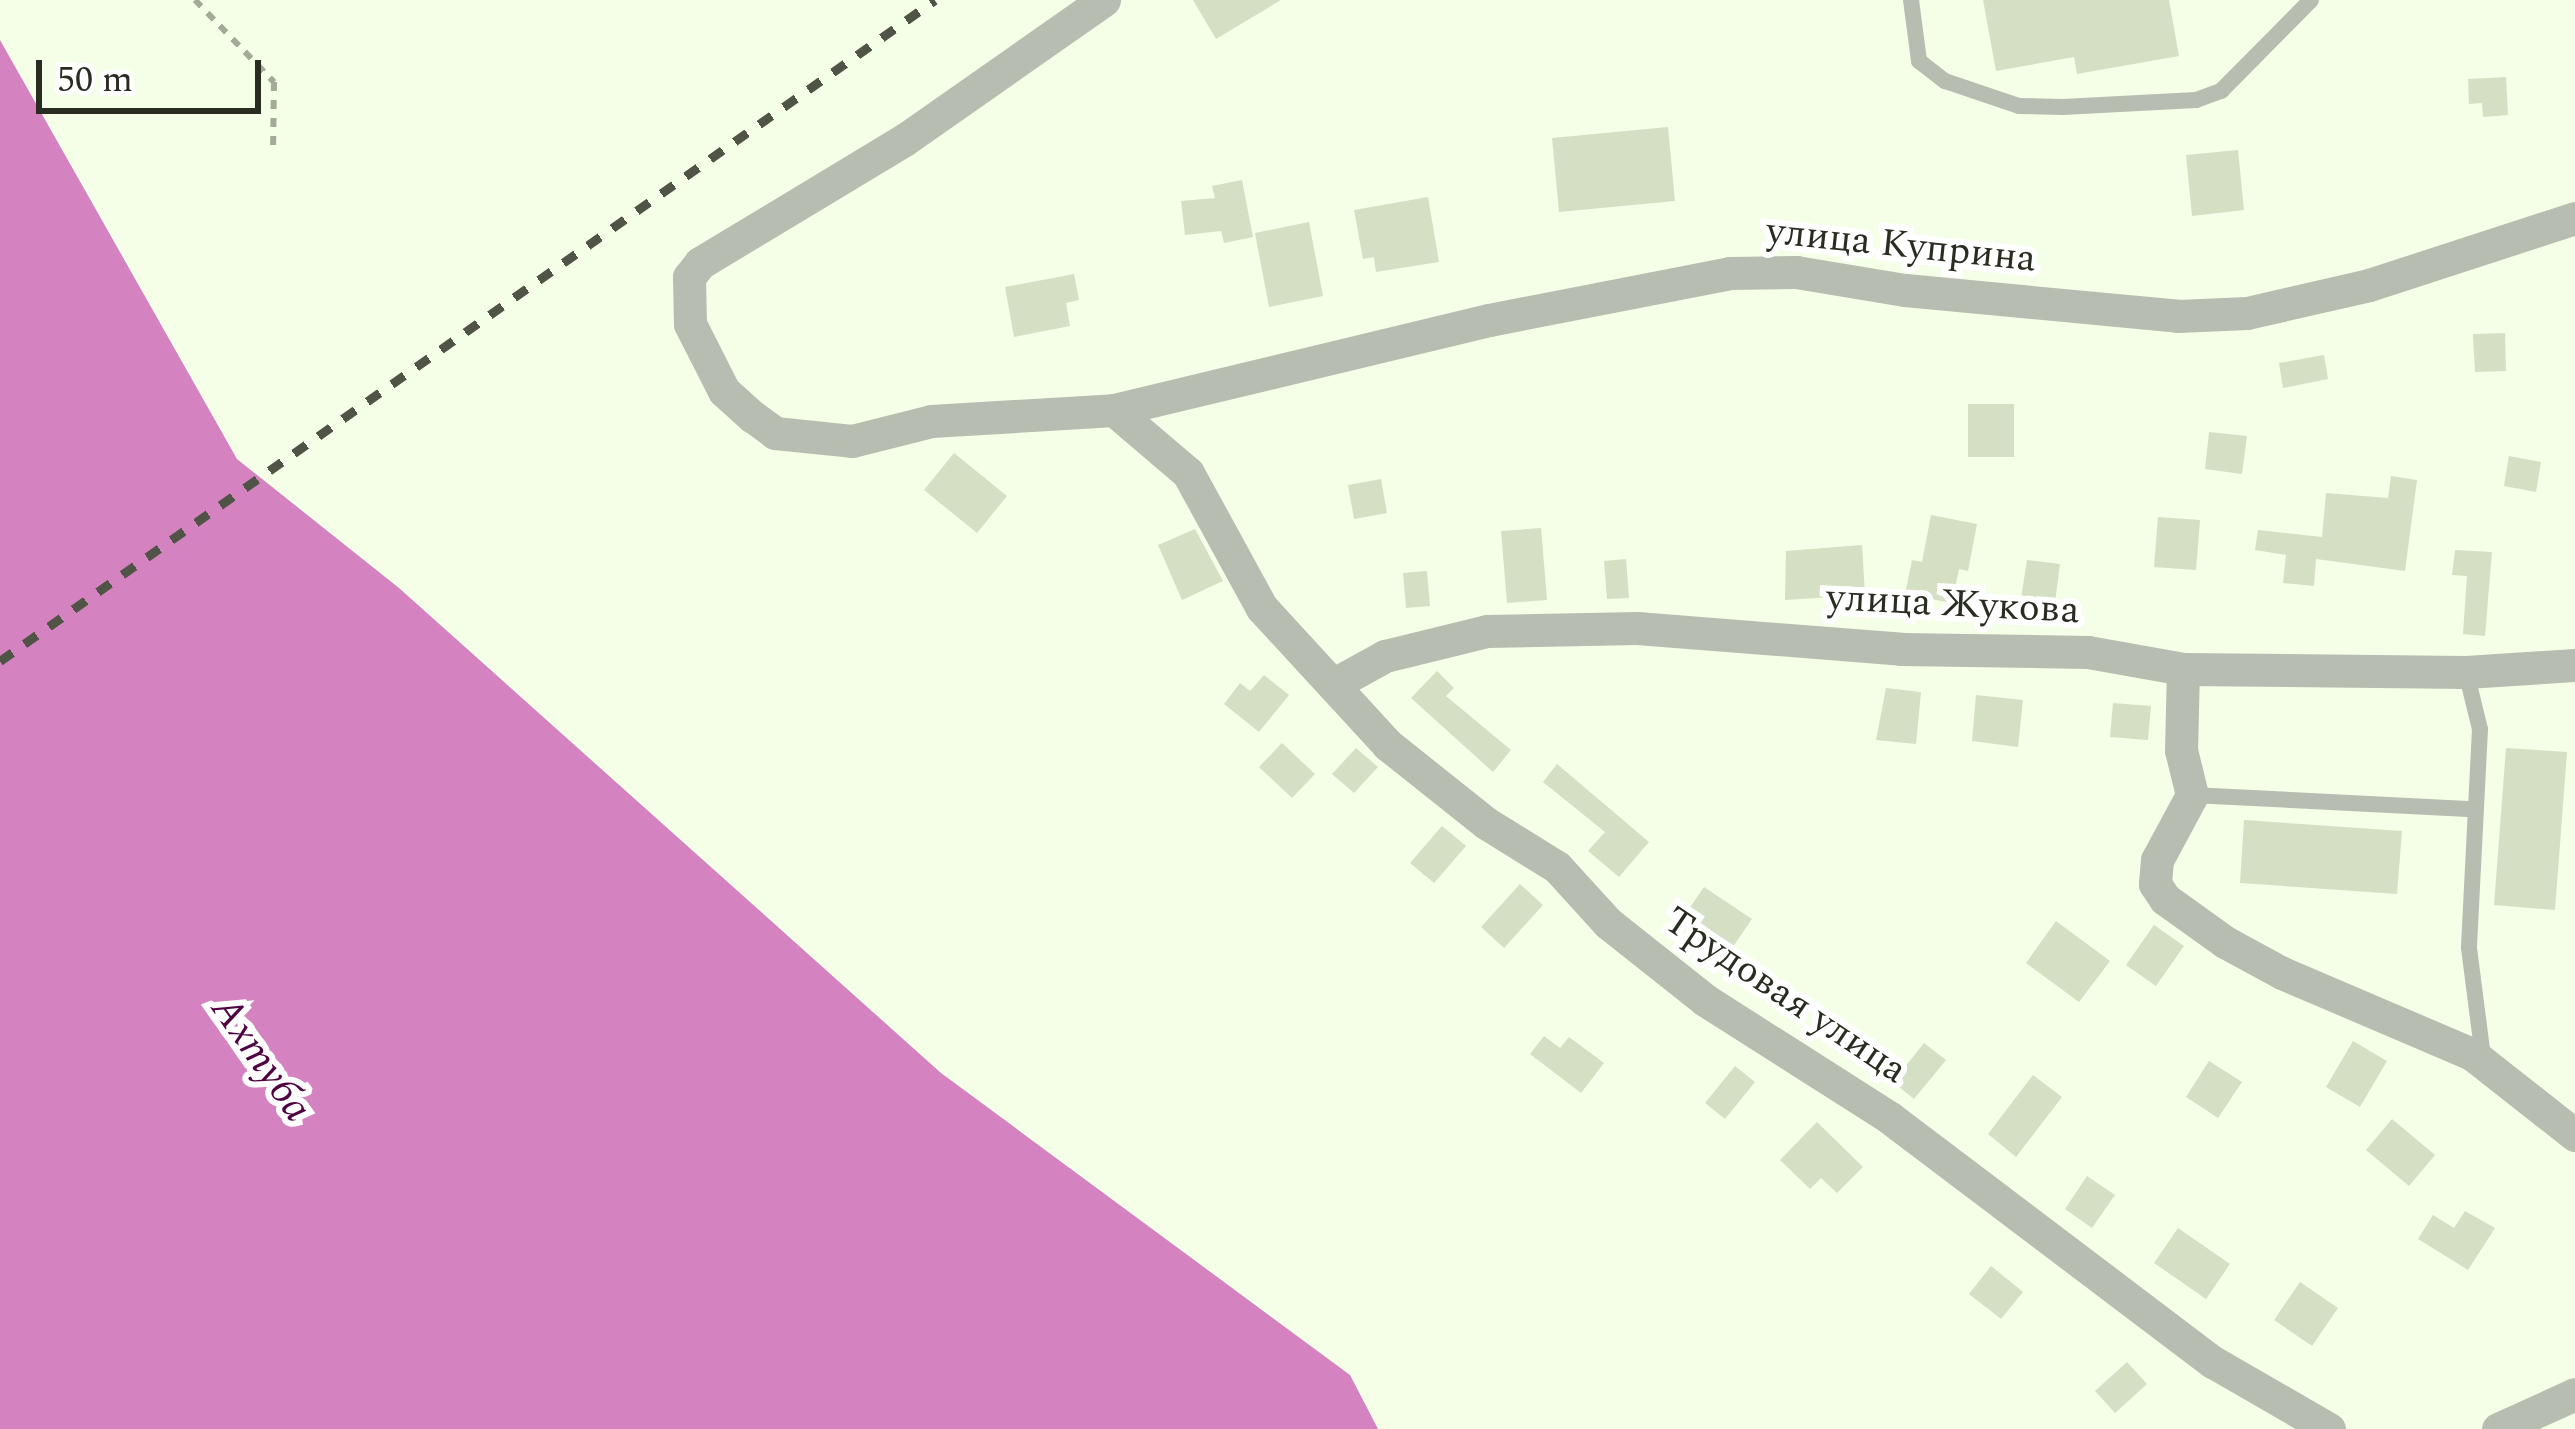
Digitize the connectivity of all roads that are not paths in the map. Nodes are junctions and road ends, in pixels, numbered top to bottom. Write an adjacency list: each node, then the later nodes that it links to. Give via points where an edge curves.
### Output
1 (1104, 0): 5 (street, улица Куприна, via 904,140 700,263 689,277 690,323 724,391 775,433 852,441 931,422)
2 (1911, 0): 3 (lane, via 1919,61 1945,81 2019,106 2063,107 2196,100 2221,91)
3 (2311, 0)
4 (2575, 218): 5 (street, улица Куприна, via 2369,284 2247,313 2178,316 1796,272 1730,273 1489,320)
5 (1114, 410): 9 (street, Трудовая улица, via 1189,473 1262,608)
6 (2575, 665): 8 (street, улица Жукова)
7 (2183, 669): 8 (street, улица Жукова); 9 (street, улица Жукова, via 2088,652 1901,649 1637,628 1487,631 1385,656); 10 (street, via 2181,750)
8 (2466, 672): 11 (lane, via 2480,729)
9 (1336, 683): 15 (street, Трудовая улица, via 1388,745 1486,824 1557,867 1608,923 1705,1000 1890,1118 2213,1362)
10 (2192, 795): 11 (lane); 12 (street, via 2157,860 2164,899 2282,973)
11 (2473, 809): 12 (lane, via 2470,948)
12 (2484, 1066): 13 (street)
13 (2575, 1136)
14 (2575, 1394): 16 (street)
15 (2330, 1429)
16 (2498, 1429)

